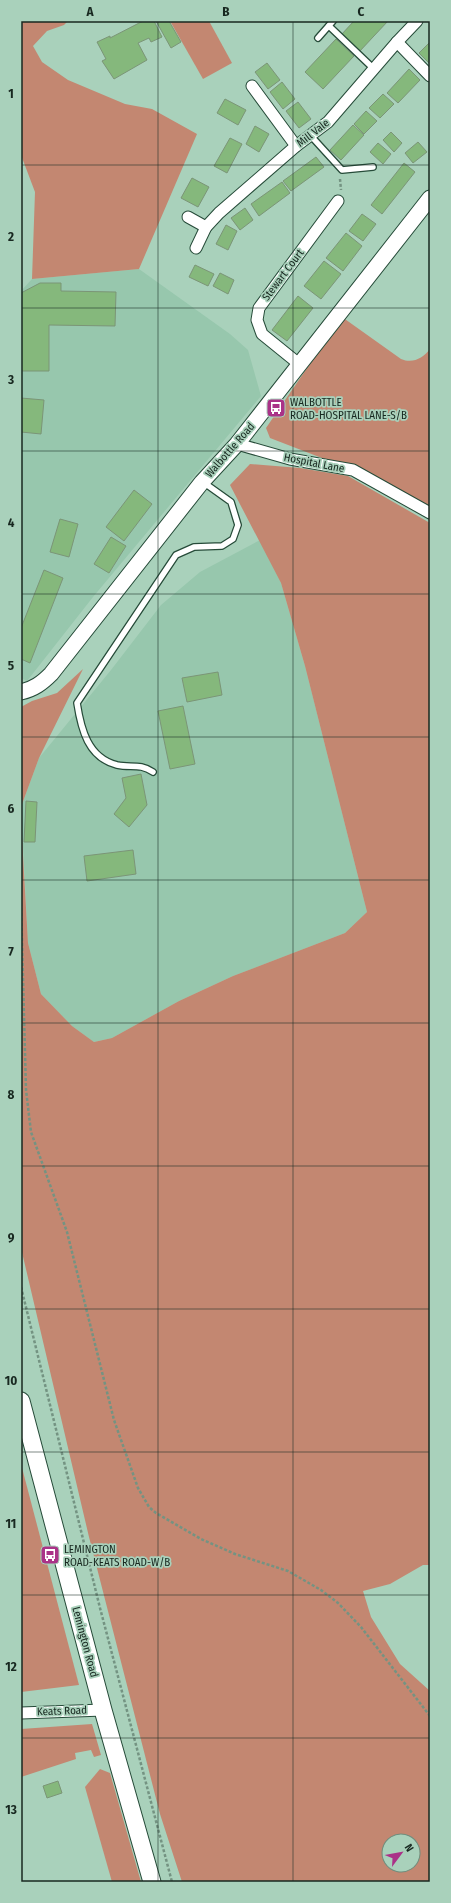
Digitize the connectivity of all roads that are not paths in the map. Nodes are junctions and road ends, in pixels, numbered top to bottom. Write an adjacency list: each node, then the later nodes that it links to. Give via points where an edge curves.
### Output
1 (333, 21): 3 (lane)
2 (417, 21): 5 (street, Mill Vale)
3 (329, 26): 4 (lane); 6 (lane)
4 (318, 38)
5 (397, 42): 6 (street, Mill Vale); 7 (street)
6 (374, 69): 9 (street, Mill Vale, via 328,122)
7 (430, 76)
8 (252, 86): 10 (street)
9 (311, 136): 10 (street, Mill Vale); 11 (lane, via 342,170)
10 (296, 146): 15 (street, Mill Vale)
11 (372, 167)
12 (430, 198): 17 (street, Walbottle Road)
13 (338, 201): 17 (street, Stewart Court, via 258,308 257,320 262,334)
14 (188, 217): 15 (street)
15 (206, 227): 16 (street, Mill Vale)
16 (196, 248)
17 (299, 364): 18 (street, Walbottle Road)
18 (237, 444): 19 (street, Walbottle Road); 20 (street, Hospital Lane, via 290,459 353,470)
19 (202, 482): 21 (street, Walbottle Road, via 51,674 42,683); 22 (lane, via 231,502 238,525 233,539 222,546 194,547 176,555 77,703 86,741 98,756 116,765 145,767)
20 (430, 513)
21 (21, 692)
22 (153, 772)
23 (21, 1401): 24 (main road, Lemington Road)
24 (103, 1710): 25 (street, Keats Road); 26 (main road, Lemington Road)
25 (21, 1713)
26 (152, 1882)

